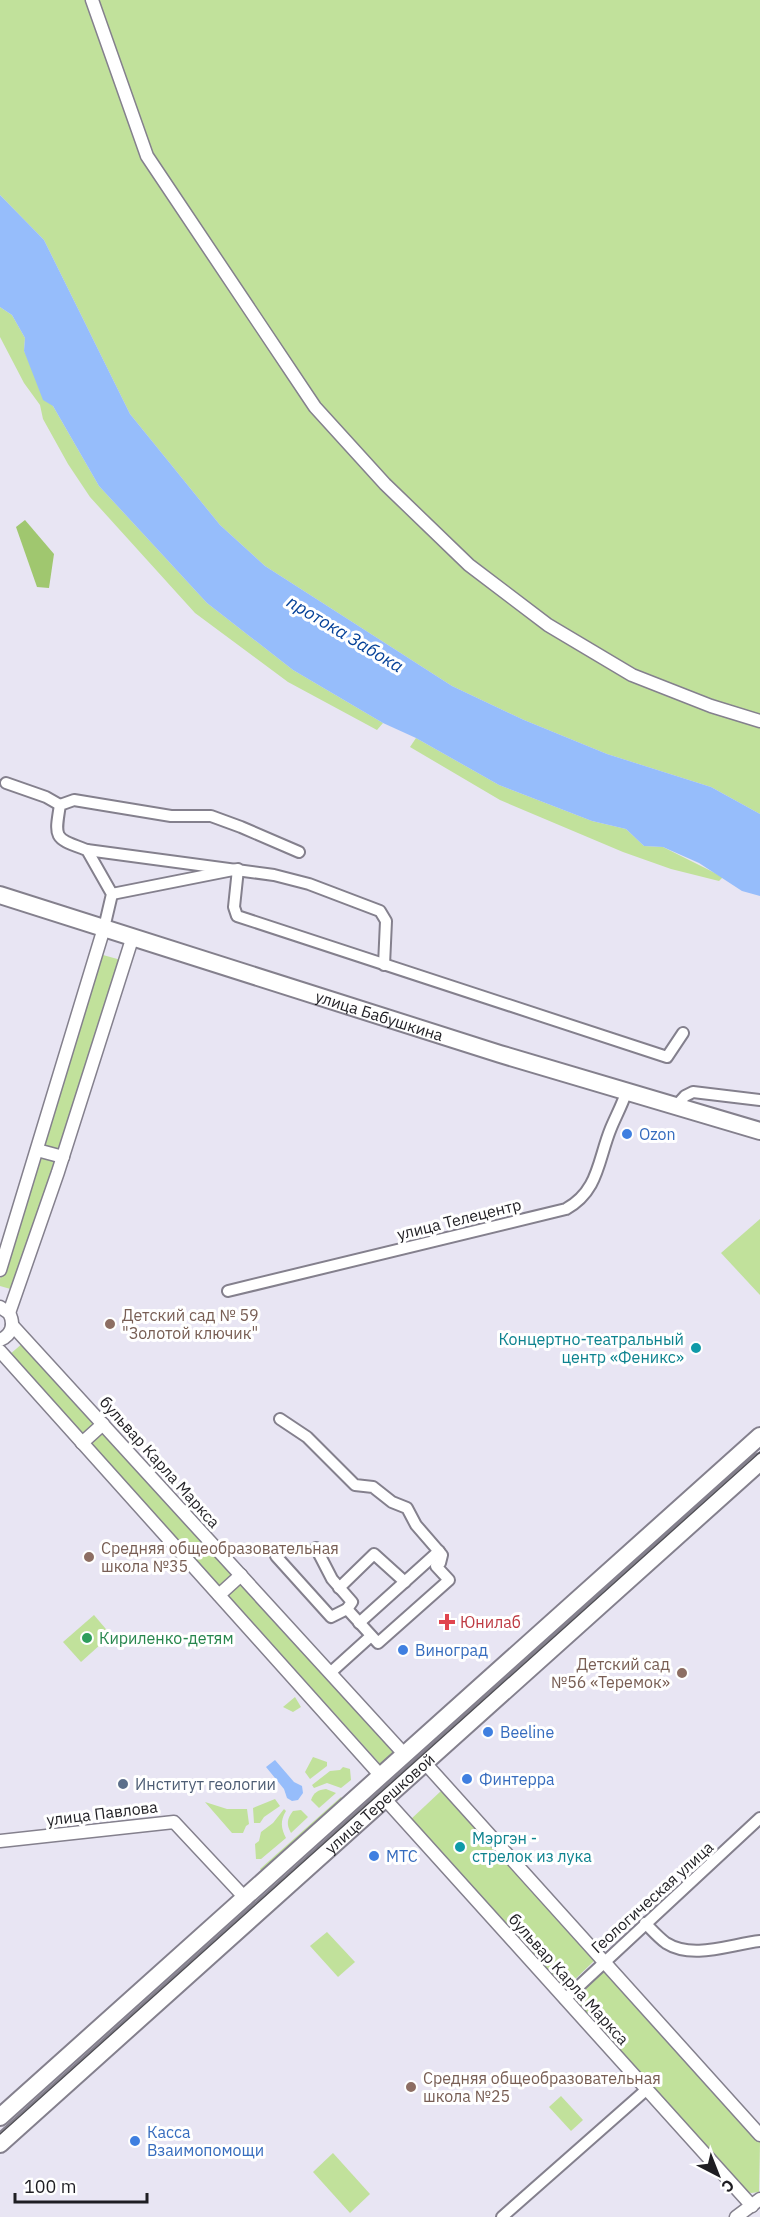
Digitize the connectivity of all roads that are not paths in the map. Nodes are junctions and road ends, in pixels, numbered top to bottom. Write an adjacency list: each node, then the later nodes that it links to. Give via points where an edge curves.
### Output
1 (92, 0): 2 (street, via 147,156 315,407 385,484 469,565 548,625 632,675 711,706)
2 (760, 720)
3 (6, 783): 4 (street)
4 (60, 805): 5 (street, via 56,830 60,837); 6 (street, via 74,800 171,816 211,816)
5 (87, 850): 7 (street); 8 (street)
6 (299, 852)
7 (238, 869): 8 (street); 12 (street, via 234,907 237,916); 12 (street, via 309,884 380,911 386,921)
8 (112, 894): 10 (street)
9 (0, 895): 10 (main road, улица Бабушкина)
10 (104, 928): 11 (main road, улица Бабушкина); 18 (street)
11 (133, 936): 14 (main road, улица Бабушкина); 19 (street)
12 (384, 965): 13 (street, via 668,1057)
13 (682, 1033)
14 (626, 1093): 16 (main road, улица Бабушкина); 21 (street, улица Телецентр, via 595,1177 580,1201 566,1209)
15 (760, 1100): 16 (street, via 693,1092)
16 (675, 1106): 17 (main road, улица Бабушкина)
17 (760, 1131)
18 (38, 1149): 19 (street); 20 (street)
19 (63, 1157): 22 (street)
20 (0, 1270)
21 (228, 1291)
22 (7, 1315): 23 (street, via 8,1335); 26 (street, бульвар Карла Маркса)
23 (0, 1340)
24 (0, 1351): 28 (street)
25 (280, 1419): 32 (street, via 307,1437 355,1485 373,1487 407,1508 442,1555 440,1563)
26 (103, 1424): 28 (street); 33 (street, бульвар Карла Маркса)
27 (760, 1437): 41 (main road, улица Терешковой)
28 (82, 1443): 36 (street)
29 (760, 1462): 42 (main road, улица Терешковой)
30 (316, 1548): 35 (street)
31 (276, 1556): 37 (street, via 331,1617)
32 (433, 1563): 34 (street); 39 (street, via 449,1580 378,1644)
33 (241, 1575): 36 (street); 40 (street, бульвар Карла Маркса)
34 (405, 1582): 35 (street, via 374,1554); 38 (street)
35 (339, 1588): 37 (street, via 351,1602)
36 (219, 1595): 43 (street)
37 (347, 1609): 38 (street)
38 (359, 1623): 39 (street)
39 (372, 1635): 40 (street)
40 (330, 1673): 41 (street, бульвар Карла Маркса)
41 (405, 1755): 43 (main road, улица Терешковой)
42 (425, 1763): 44 (main road, улица Терешковой); 51 (street)
43 (381, 1776): 47 (main road, улица Терешковой)
44 (385, 1799): 48 (main road, улица Терешковой); 52 (street, бульвар Карла Маркса)
45 (760, 1818): 49 (street, Геологическая улица)
46 (0, 1841): 47 (street, улица Павлова, via 174,1822)
47 (246, 1899): 48 (main road); 54 (main road, улица Терешковой)
48 (258, 1913): 56 (main road, улица Терешковой)
49 (645, 1923): 50 (street, via 678,1948 704,1950); 51 (street, Геологическая улица)
50 (760, 1941)
51 (604, 1960): 52 (street, Геологическая улица); 55 (street)
52 (565, 1999): 53 (street, бульвар Карла Маркса)
53 (646, 2090): 57 (street, бульвар Карла Маркса); 58 (street)
54 (0, 2117)
55 (760, 2135)
56 (0, 2144)
57 (756, 2203): 59 (street)
58 (502, 2217)
59 (736, 2217)

